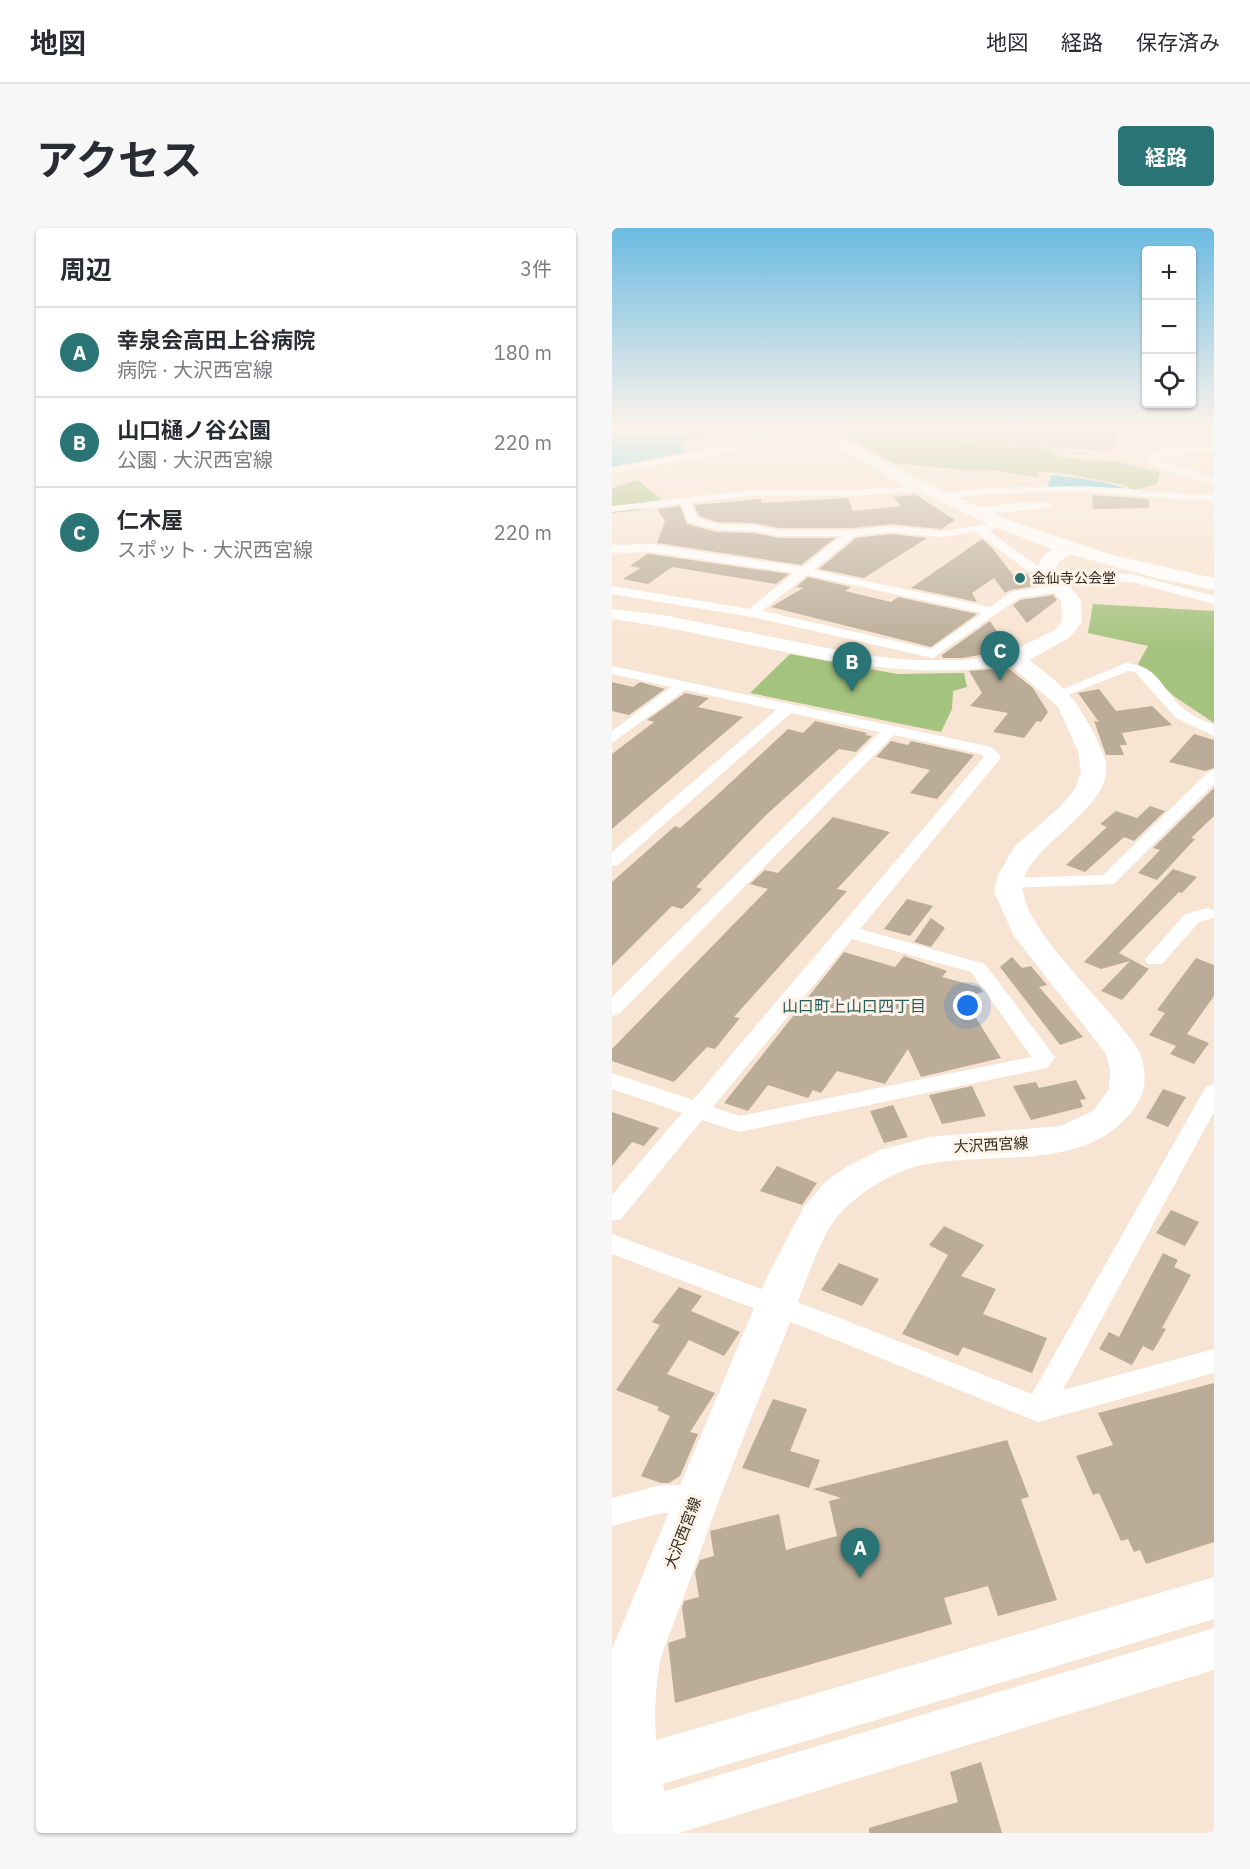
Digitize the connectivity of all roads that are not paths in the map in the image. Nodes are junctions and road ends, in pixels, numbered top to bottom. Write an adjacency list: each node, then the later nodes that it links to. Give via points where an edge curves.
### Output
1 (685, 501): 9 (street, via 692,520 717,527 779,533)
2 (677, 502): 5 (street)
3 (948, 502): 6 (main road)
4 (1047, 506): 6 (street)
5 (612, 509)
6 (970, 512): 7 (main road)
7 (1000, 525): 8 (street); 10 (main road)
8 (980, 530): 9 (street, via 941,534 891,529); 13 (street)
9 (852, 533): 12 (street)
10 (1068, 548): 13 (main road, via 1046,565); 14 (main road, via 1128,566)
11 (612, 549): 12 (street, via 650,548)
12 (803, 571): 17 (street); 18 (street)
13 (1053, 579): 16 (street, via 1132,578); 17 (street, via 1015,595); 20 (main road, via 1071,600 1072,622 1062,634)
14 (1214, 584)
15 (612, 590): 18 (street)
16 (1214, 600)
17 (991, 611): 18 (street, via 933,654)
18 (752, 613)
19 (612, 614): 20 (street, via 902,667 949,667)
20 (1014, 658): 23 (main road)
21 (612, 670): 22 (street)
22 (681, 686): 24 (street); 27 (street)
23 (1058, 693): 26 (street, via 1126,667 1139,668 1181,715); 30 (main road, via 1090,751 1094,772 1087,791 1070,812 1025,852)
24 (787, 708): 25 (street); 29 (street)
25 (890, 730): 32 (street, via 986,750 993,757); 34 (street)
26 (1214, 731)
27 (612, 738)
28 (1214, 774): 30 (street, via 1108,880)
29 (612, 861)
30 (1010, 884): 40 (main road, 大沢西宮線, via 1008,892 1025,930 1122,1052 1129,1074 1120,1104 1102,1121 1070,1137 927,1150 866,1173 834,1196 820,1212)
31 (1212, 914): 33 (street, via 1192,918)
32 (846, 931): 37 (street); 37 (street, via 978,968 1044,1057 1039,1063 739,1124)
33 (1155, 960)
34 (612, 1009)
35 (612, 1081): 37 (street)
36 (1214, 1092): 42 (street)
37 (697, 1110): 38 (street)
38 (612, 1212)
39 (612, 1244): 40 (street)
40 (775, 1307): 42 (street); 43 (main road, 大沢西宮線)
41 (1214, 1361): 42 (street)
42 (1038, 1409)
43 (696, 1499): 44 (street, via 661,1499); 47 (main road, 大沢西宮線, via 633,1665)
44 (612, 1512)
45 (1214, 1598): 47 (street)
46 (1214, 1648): 48 (street)
47 (622, 1773): 48 (main road, 大沢西宮線)
48 (635, 1827)

